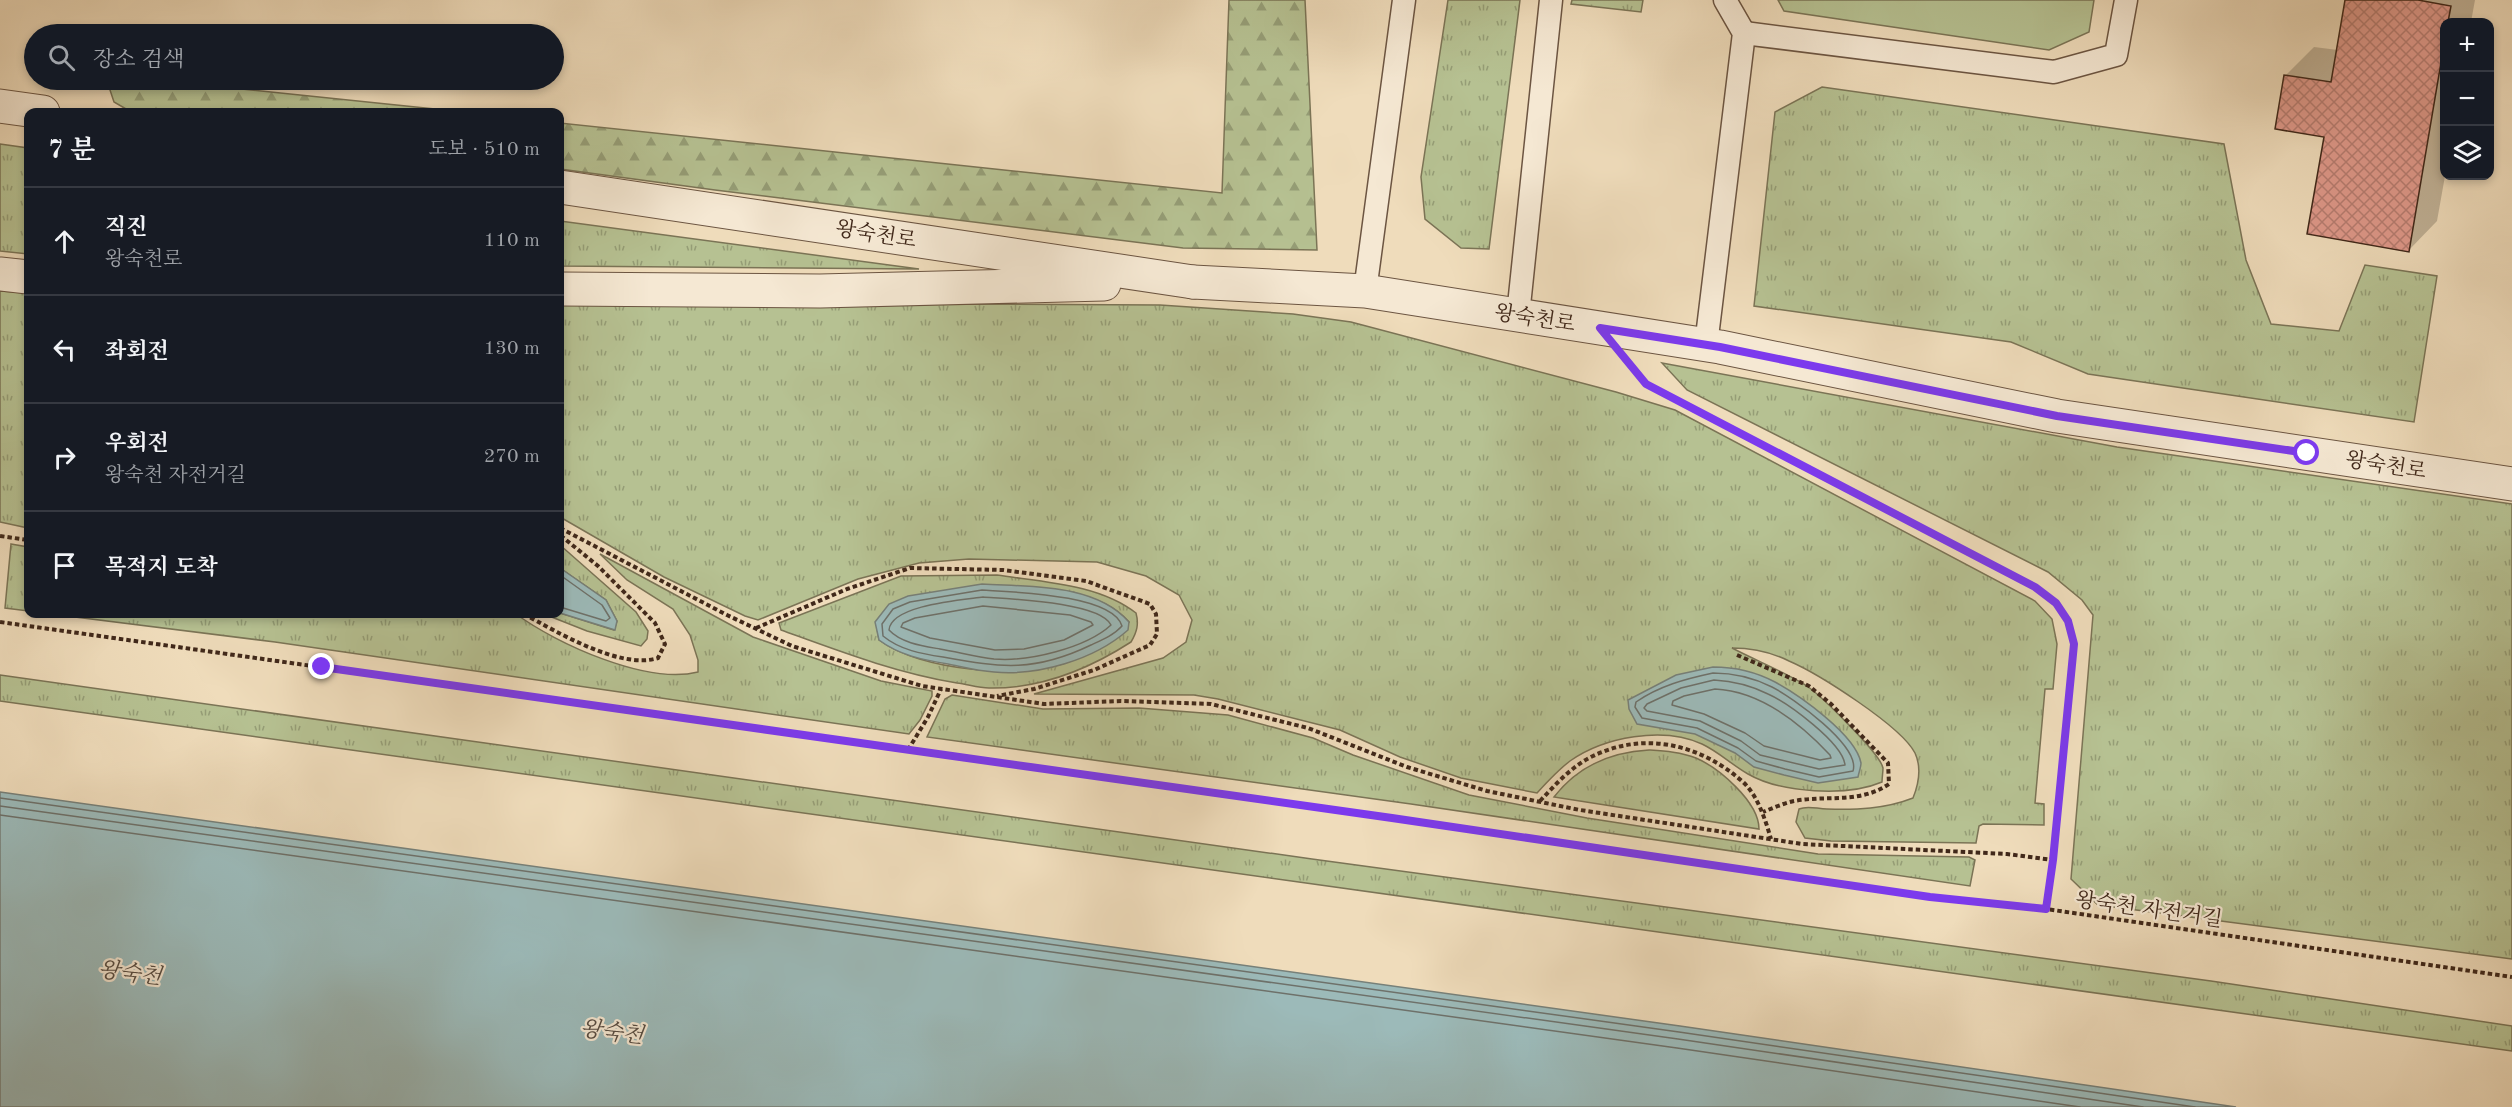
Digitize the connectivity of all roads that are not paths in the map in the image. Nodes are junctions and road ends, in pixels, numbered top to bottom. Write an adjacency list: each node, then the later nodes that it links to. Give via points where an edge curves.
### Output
1 (1404, 0): 13 (lane)
2 (1551, 0): 14 (lane)
3 (1725, 0): 5 (lane)
4 (2126, 0): 5 (lane, via 2116,55 2054,72)
5 (1744, 33): 15 (lane)
6 (0, 106): 7 (street)
7 (24, 109)
8 (564, 188): 11 (street, 왕숙천로)
9 (0, 274): 10 (street)
10 (24, 277)
11 (1193, 282): 12 (street, 왕숙천로, via 820,291); 13 (street, 왕숙천로)
12 (564, 289)
13 (1365, 291): 14 (street, 왕숙천로)
14 (1518, 315): 15 (street, 왕숙천로)
15 (1706, 345): 16 (street, 왕숙천로, via 2057,416)
16 (2512, 484)

